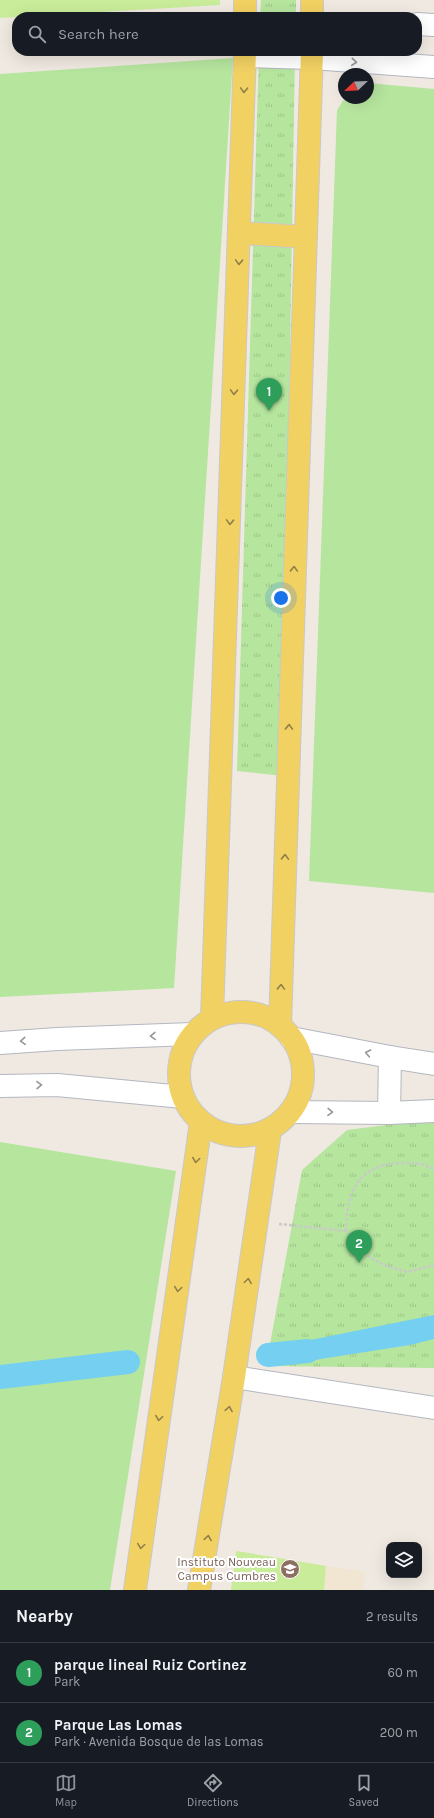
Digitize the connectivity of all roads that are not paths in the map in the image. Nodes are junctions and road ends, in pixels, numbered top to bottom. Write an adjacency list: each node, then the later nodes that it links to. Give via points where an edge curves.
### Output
1 (245, 0): 3 (main road)
2 (312, 0): 4 (main road)
3 (245, 12)
4 (312, 12)
5 (422, 24): 6 (street)
6 (434, 25)
7 (245, 56): 12 (main road, one-way to 12)
8 (312, 56): 13 (main road)
9 (358, 56): 10 (street, one-way to 10)
10 (403, 58): 11 (street)
11 (434, 67)
12 (240, 233): 13 (main road); 14 (main road, one-way to 14)
13 (306, 237): 15 (main road, one-way to 13)
14 (212, 1018): 15 (main road, via 233,1012 250,1012); 16 (main road)
15 (286, 1032): 18 (street, one-way to 15); 23 (main road, via 300,1055 303,1075 300,1094)
16 (192, 1034): 17 (street, one-way to 17); 21 (main road, via 182,1054 179,1075)
17 (0, 1043)
18 (390, 1057): 19 (street); 24 (street)
19 (434, 1064)
20 (0, 1086): 21 (street, one-way to 21, via 57,1085)
21 (183, 1097): 25 (main road)
22 (434, 1111): 24 (street)
23 (291, 1112): 24 (street, one-way to 24); 26 (main road)
24 (389, 1113)
25 (201, 1122): 26 (main road, via 226,1135 244,1136); 29 (main road, one-way to 29)
26 (270, 1131): 27 (main road, one-way to 26)
27 (234, 1377): 28 (street); 30 (main road, one-way to 27)
28 (434, 1408)
29 (135, 1590)
30 (199, 1590)

